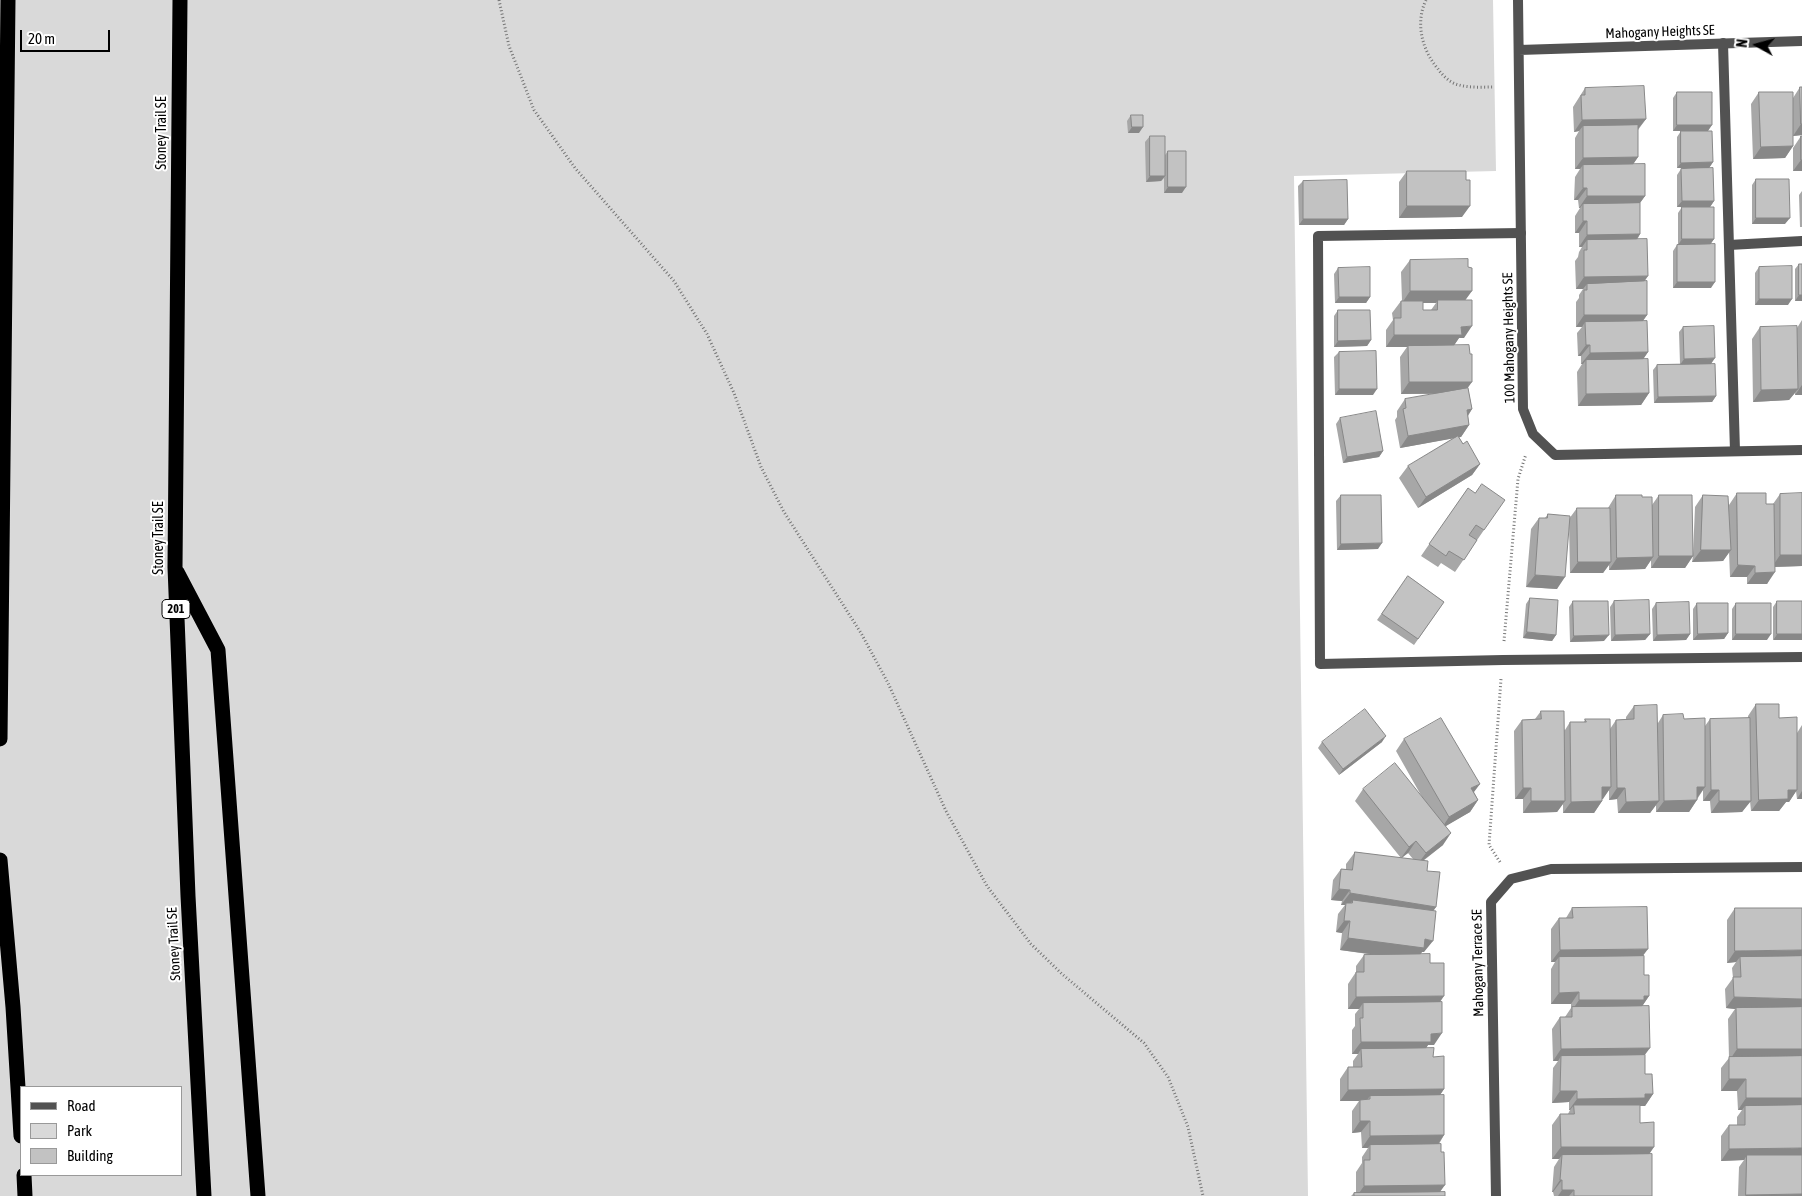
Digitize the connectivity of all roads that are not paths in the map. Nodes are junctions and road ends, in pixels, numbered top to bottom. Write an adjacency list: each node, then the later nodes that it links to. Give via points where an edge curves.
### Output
1 (8, 0): 14 (highway)
2 (180, 0): 12 (highway, Stoney Trail SE / 201)
3 (1518, 0): 6 (street, 100 Mahogany Heights SE)
4 (1802, 41): 5 (street, Mahogany Heights SE)
5 (1723, 43): 6 (street, Mahogany Heights SE); 9 (street)
6 (1518, 50): 7 (street, 100 Mahogany Heights SE)
7 (1521, 233): 11 (street, 100 Mahogany Heights SE, via 1524,409 1534,434 1555,455); 13 (street, via 1318,236 1320,664)
8 (1802, 241): 9 (street)
9 (1729, 245): 11 (street)
10 (1802, 450): 11 (street, 100 Mahogany Heights SE)
11 (1735, 451)
12 (174, 567): 20 (highway, Stoney Trail SE / 201); 21 (highway, via 218,650)
13 (1802, 657)
14 (0, 739)
15 (0, 860): 17 (highway)
16 (1802, 867): 22 (street, Mahogany Terrace SE, via 1551,869 1511,879 1491,902)
17 (20, 1120)
18 (24, 1176): 19 (highway)
19 (25, 1196)
20 (204, 1196)
21 (258, 1196)
22 (1496, 1196)

